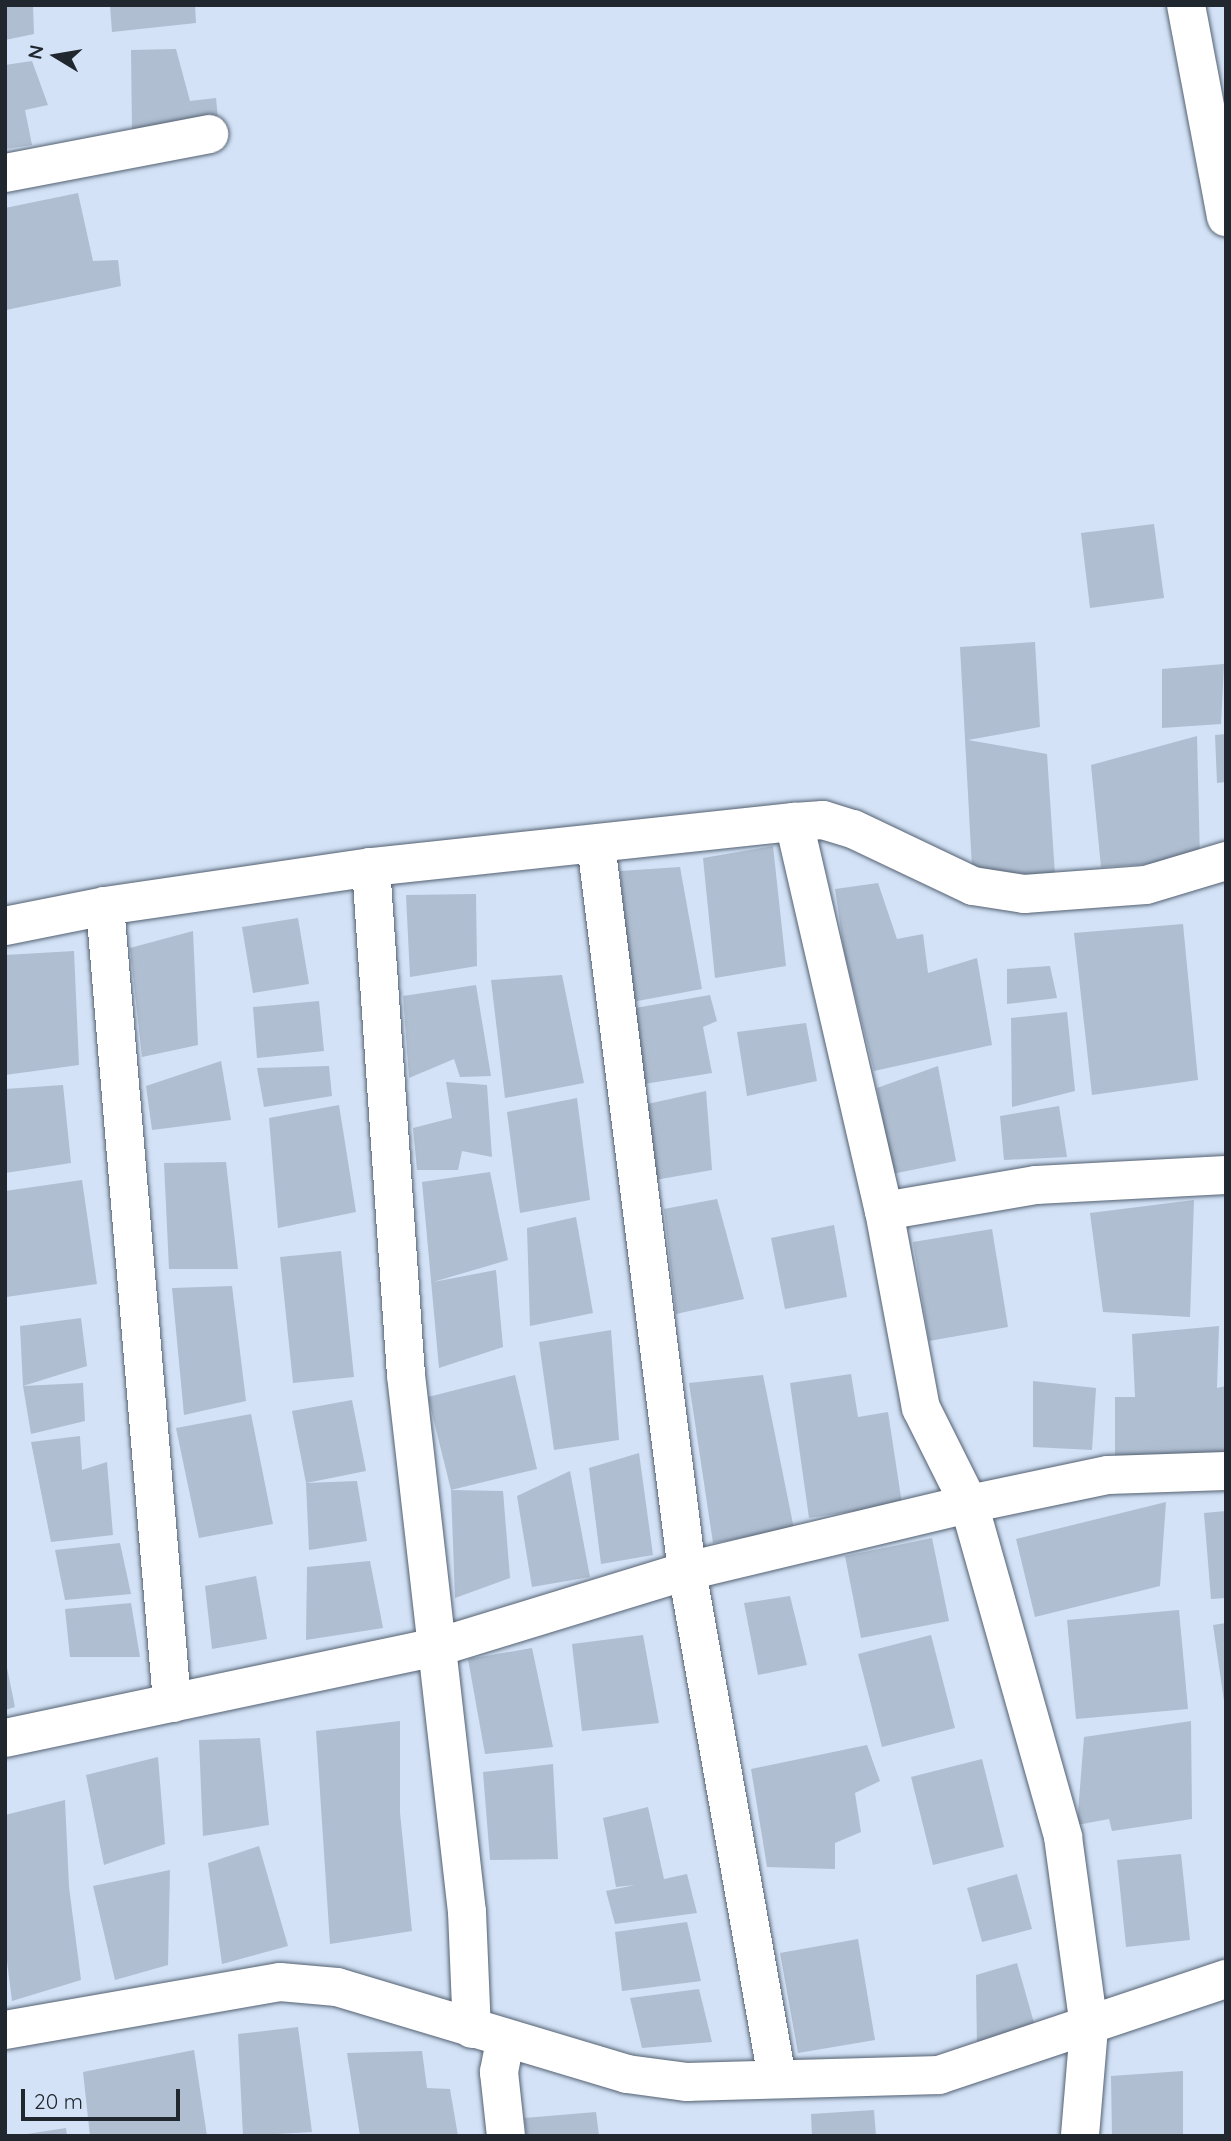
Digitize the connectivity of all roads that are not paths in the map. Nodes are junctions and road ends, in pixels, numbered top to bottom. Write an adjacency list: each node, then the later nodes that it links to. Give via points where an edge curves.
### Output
1 (1186, 5): 4 (street)
2 (209, 134): 3 (street)
3 (5, 173)
4 (1226, 217)
5 (794, 822): 6 (street); 7 (street, via 823,820 853,829 973,886 1024,894 1146,885); 12 (street)
6 (596, 844): 8 (street); 15 (street)
7 (1226, 861)
8 (370, 867): 9 (street); 16 (street, via 406,1375)
9 (105, 906): 10 (street); 17 (street)
10 (5, 926)
11 (1226, 1175): 12 (street, via 1036,1185)
12 (884, 1211): 14 (street, via 921,1408)
13 (1226, 1471): 14 (street, via 1108,1475)
14 (969, 1504): 15 (street); 20 (street, via 1063,1837)
15 (687, 1571): 16 (street); 23 (street)
16 (438, 1647): 17 (street); 22 (street, via 467,1912)
17 (172, 1703): 18 (street)
18 (5, 1738)
19 (1226, 1979): 20 (street)
20 (1089, 2028): 23 (street, via 939,2075); 25 (street)
21 (5, 2030): 22 (street, via 280,1982 337,1987)
22 (488, 2035): 23 (street, via 627,2074 687,2082); 24 (street, via 499,2072)
23 (777, 2078)
24 (506, 2136)
25 (1080, 2136)

